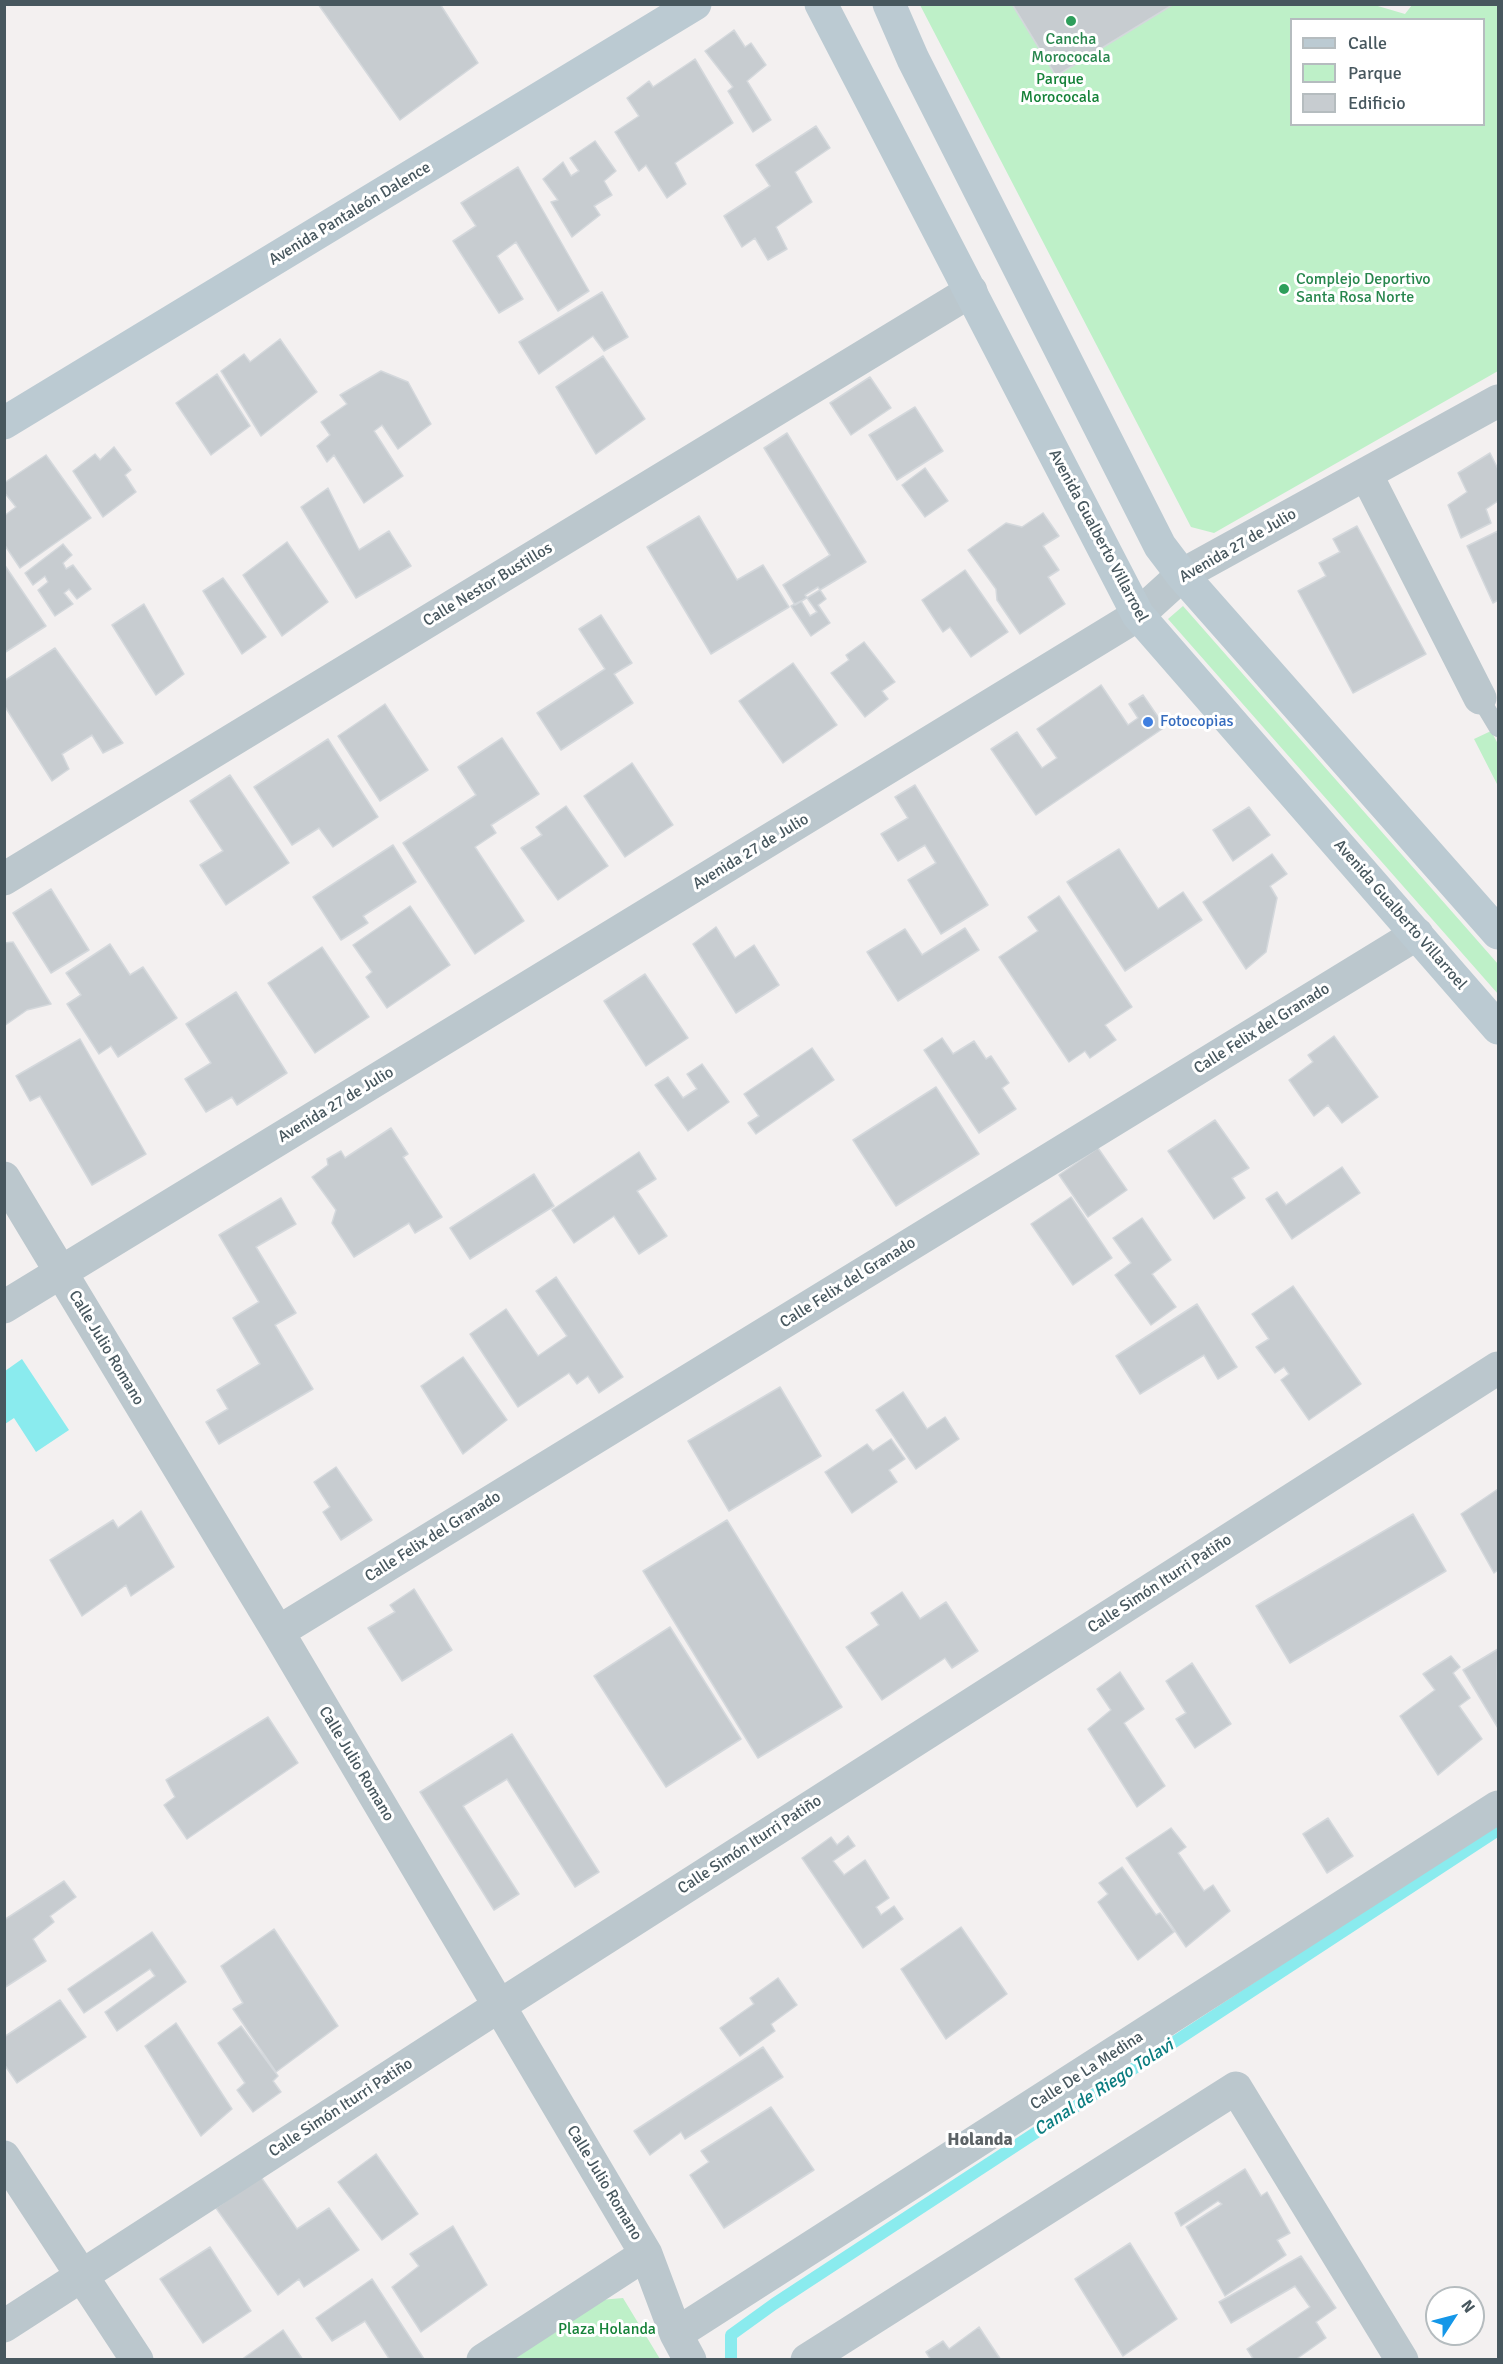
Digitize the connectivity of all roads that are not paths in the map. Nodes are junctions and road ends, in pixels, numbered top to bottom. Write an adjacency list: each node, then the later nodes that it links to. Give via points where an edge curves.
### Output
1 (695, 4): 6 (main road, Avenida Pantaleón Dalence)
2 (821, 4): 4 (main road, Avenida Gualberto Villarroel)
3 (889, 4): 8 (main road, via 1155,535)
4 (971, 291): 9 (main road, Avenida Gualberto Villarroel); 12 (street, Calle Nestor Bustillos)
5 (1498, 401): 7 (street, Avenida 27 de Julio)
6 (4, 423)
7 (1366, 474): 8 (street, Avenida 27 de Julio); 10 (street)
8 (1182, 575): 9 (street, Avenida 27 de Julio); 13 (main road)
9 (1138, 615): 14 (main road, Avenida Gualberto Villarroel); 17 (street, Avenida 27 de Julio)
10 (1480, 698): 11 (lane)
11 (1498, 728)
12 (4, 879)
13 (1498, 933)
14 (1417, 934): 15 (main road, Avenida Gualberto Villarroel); 20 (street, Calle Felix del Granado)
15 (1498, 1028)
16 (4, 1178): 17 (street, Calle Julio Romano)
17 (61, 1273): 18 (street, Avenida 27 de Julio); 20 (street, Calle Julio Romano)
18 (4, 1307)
19 (1498, 1368): 22 (street, Calle Simón Iturri Patiño)
20 (278, 1632): 22 (street, Calle Julio Romano)
21 (1498, 1807): 27 (street, Calle De La Medina)
22 (499, 2006): 24 (street, Calle Julio Romano); 25 (street, Calle Simón Iturri Patiño)
23 (4, 2157): 25 (street)
24 (646, 2254): 27 (street, Calle Julio Romano); 29 (street)
25 (82, 2276): 26 (street, Calle Simón Iturri Patiño); 28 (street)
26 (4, 2326)
27 (683, 2347)
28 (137, 2360)
29 (483, 2360)
30 (807, 2360): 31 (street, via 1236,2088)
31 (1402, 2360)

